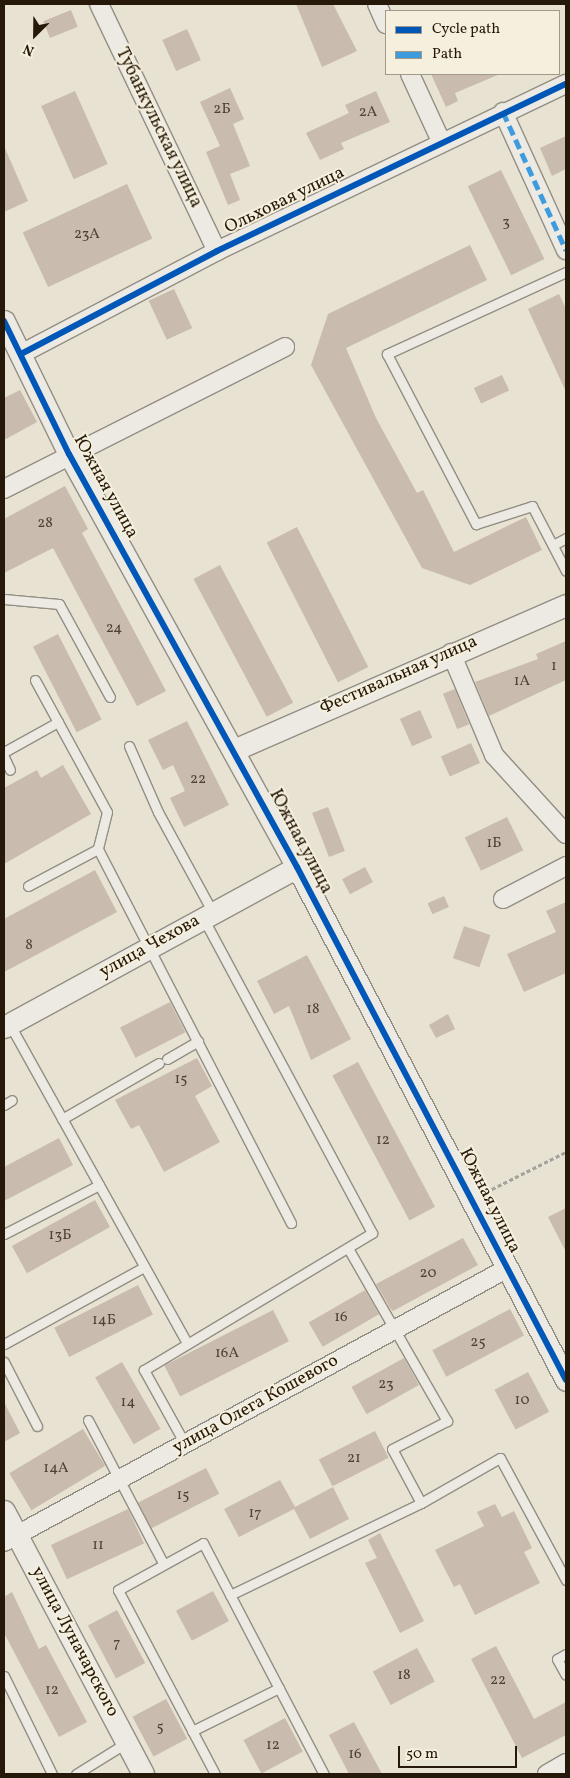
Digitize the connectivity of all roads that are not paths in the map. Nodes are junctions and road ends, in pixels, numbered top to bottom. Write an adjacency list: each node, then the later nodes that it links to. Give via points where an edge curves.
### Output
1 (99, 4): 9 (street, Тубанкульская улица)
2 (377, 4): 3 (street)
3 (385, 22)
4 (410, 75): 7 (street)
5 (566, 84): 6 (street, Ольховая улица)
6 (503, 112): 7 (street, Ольховая улица); 8 (street)
7 (441, 141): 9 (street, Ольховая улица)
8 (566, 250)
9 (217, 251): 13 (street, Ольховая улица)
10 (566, 272): 17 (lane, via 387,354 476,524 532,506)
11 (4, 321): 13 (street, Южная улица)
12 (284, 347): 14 (street)
13 (21, 354): 14 (street, Южная улица)
14 (69, 454): 15 (street); 26 (street, Южная улица)
15 (4, 489)
16 (566, 538): 17 (lane)
17 (552, 545): 18 (lane)
18 (566, 571)
19 (4, 599): 23 (lane, via 59,604)
20 (566, 605): 21 (street, Фестивальная улица)
21 (451, 653): 26 (street, Фестивальная улица); 30 (street, via 494,754)
22 (35, 680): 24 (lane)
23 (110, 697)
24 (58, 722): 27 (lane); 31 (lane, via 108,812)
25 (129, 746): 36 (lane)
26 (234, 750): 33 (street, Южная улица)
27 (4, 752)
28 (4, 757): 29 (lane)
29 (10, 770)
30 (566, 834)
31 (98, 849): 34 (lane); 37 (lane)
32 (566, 866): 35 (street)
33 (297, 867): 36 (street, улица Чехова); 46 (street, Южная улица)
34 (28, 886)
35 (503, 899)
36 (208, 916): 37 (street, улица Чехова); 44 (lane, via 372,1234)
37 (151, 947): 38 (street, улица Чехова); 39 (lane)
38 (7, 1026): 40 (lane)
39 (198, 1041): 40 (lane); 42 (lane)
40 (62, 1119): 41 (lane)
41 (99, 1185): 43 (lane); 45 (lane)
42 (291, 1223)
43 (4, 1234)
44 (348, 1248): 47 (lane); 48 (lane)
45 (144, 1267): 48 (lane); 49 (lane)
46 (508, 1268): 47 (street, улица Олега Кошевого); 51 (street, Южная улица)
47 (396, 1329): 54 (street, улица Олега Кошевого); 56 (lane, via 447,1421 392,1449)
48 (186, 1341): 54 (lane, via 144,1370)
49 (4, 1344)
50 (4, 1362): 53 (lane)
51 (566, 1380)
52 (88, 1420): 55 (lane)
53 (37, 1426)
54 (185, 1444): 55 (street, улица Олега Кошевого)
55 (119, 1480): 58 (street, улица Олега Кошевого); 59 (lane)
56 (421, 1503): 60 (lane, via 500,1458); 61 (lane)
57 (4, 1511): 58 (street, улица Луначарского)
58 (10, 1539): 67 (street, улица Луначарского)
59 (164, 1563): 61 (lane, via 203,1543); 66 (lane, via 118,1590)
60 (566, 1580)
61 (230, 1595): 65 (lane)
62 (566, 1654): 64 (lane, via 557,1659)
63 (4, 1676): 69 (lane)
64 (566, 1676)
65 (279, 1688): 66 (lane); 73 (lane)
66 (192, 1731): 72 (lane)
67 (126, 1743): 70 (lane); 71 (street, улица Луначарского)
68 (566, 1763): 74 (street)
69 (52, 1774)
70 (76, 1774)
71 (143, 1774)
72 (215, 1774)
73 (324, 1774)
74 (547, 1774)

